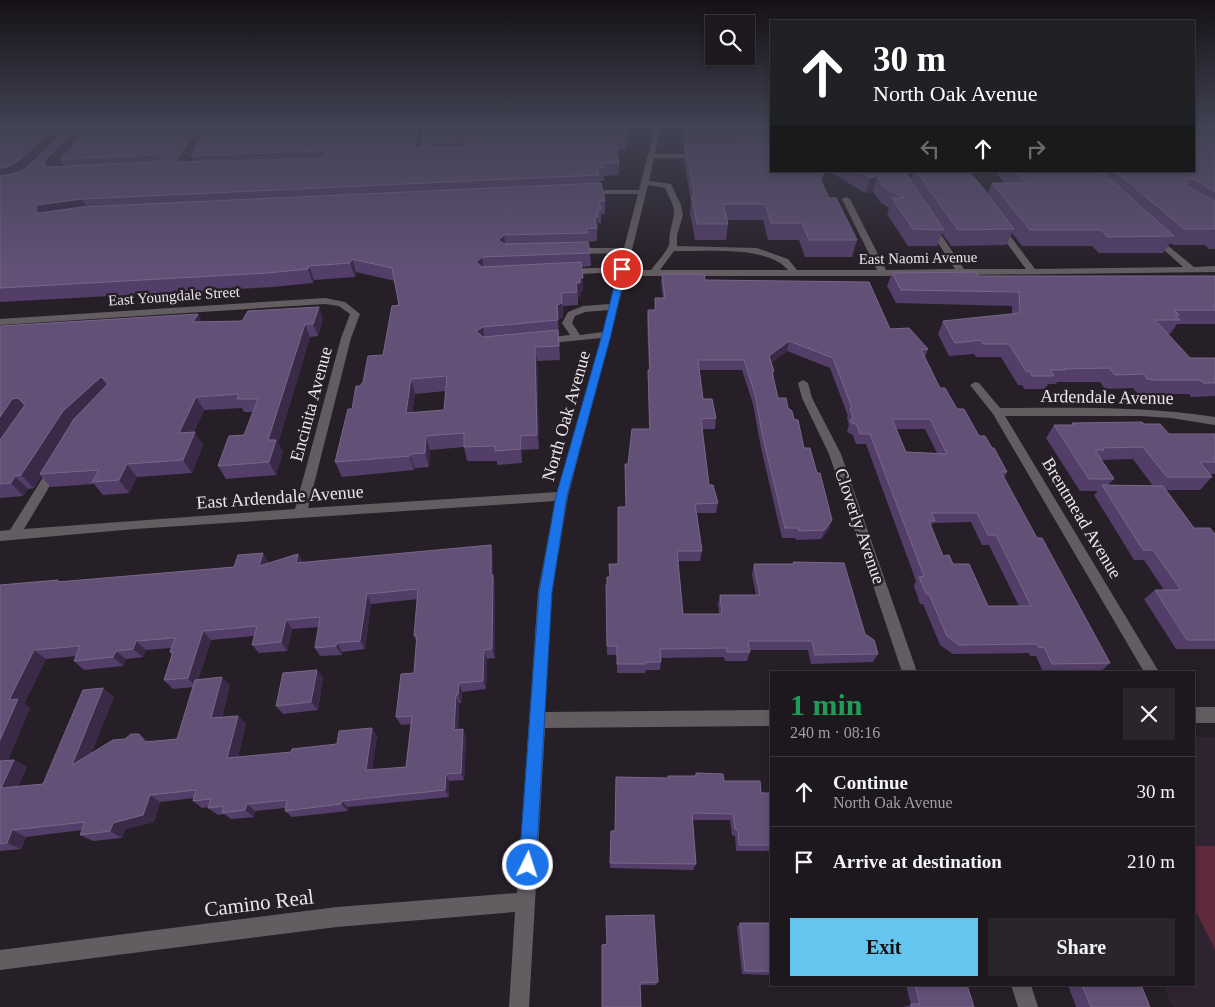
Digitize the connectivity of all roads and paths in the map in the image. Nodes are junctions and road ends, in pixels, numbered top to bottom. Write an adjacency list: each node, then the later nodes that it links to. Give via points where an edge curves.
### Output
1 (646, 174): 2 (street, North Oak Avenue)
2 (643, 187): 3 (street); 8 (street, via 668,186 679,215); 9 (street, North Oak Avenue)
3 (577, 192)
4 (846, 199): 19 (street)
5 (992, 217): 14 (street)
6 (926, 219): 16 (street)
7 (1151, 233): 11 (street)
8 (672, 248): 15 (street); 18 (street, via 757,251 785,261)
9 (626, 250): 10 (street); 13 (street, North Oak Avenue)
10 (562, 252)
11 (1191, 269): 12 (street, East Naomi Avenue); 14 (street, East Naomi Avenue)
12 (1215, 269)
13 (621, 271): 15 (street, East Naomi Avenue); 17 (street, East Naomi Avenue); 21 (street, North Oak Avenue)
14 (1032, 271): 16 (street, East Naomi Avenue)
15 (653, 272): 18 (street, East Naomi Avenue)
16 (961, 272): 19 (street, East Naomi Avenue)
17 (553, 273)
18 (796, 273): 19 (street, East Naomi Avenue)
19 (883, 273)
20 (349, 306): 22 (street, East Youngdale Street, via 325,301); 32 (street, Encinita Avenue, via 356,314 346,338)
21 (612, 307): 23 (street, North Oak Avenue); 24 (street, via 583,309 571,314 567,323)
22 (0, 322)
23 (607, 335): 24 (street); 31 (street, North Oak Avenue)
24 (577, 338): 25 (street)
25 (534, 342)
26 (803, 383): 35 (street, Cloverly Avenue, via 807,398 835,454)
27 (975, 385): 28 (street, Brentmead Avenue)
28 (997, 412): 29 (street, Ardendale Avenue, via 1141,412); 36 (street, Brentmead Avenue)
29 (1215, 421)
30 (58, 462): 33 (street)
31 (562, 496): 32 (street, East Ardendale Avenue); 40 (street, North Oak Avenue, via 545,592)
32 (300, 513): 33 (street, East Ardendale Avenue)
33 (14, 535): 34 (street, East Ardendale Avenue)
34 (0, 536)
35 (910, 671)
36 (1151, 671)
37 (1195, 715): 38 (street)
38 (1215, 715)
39 (770, 718): 40 (street)
40 (537, 720): 41 (street, North Oak Avenue)
41 (525, 902): 42 (street, Camino Real, via 336,917); 44 (street, North Oak Avenue)
42 (0, 960)
43 (1021, 986): 45 (street)
44 (519, 1007)
45 (1028, 1007)

